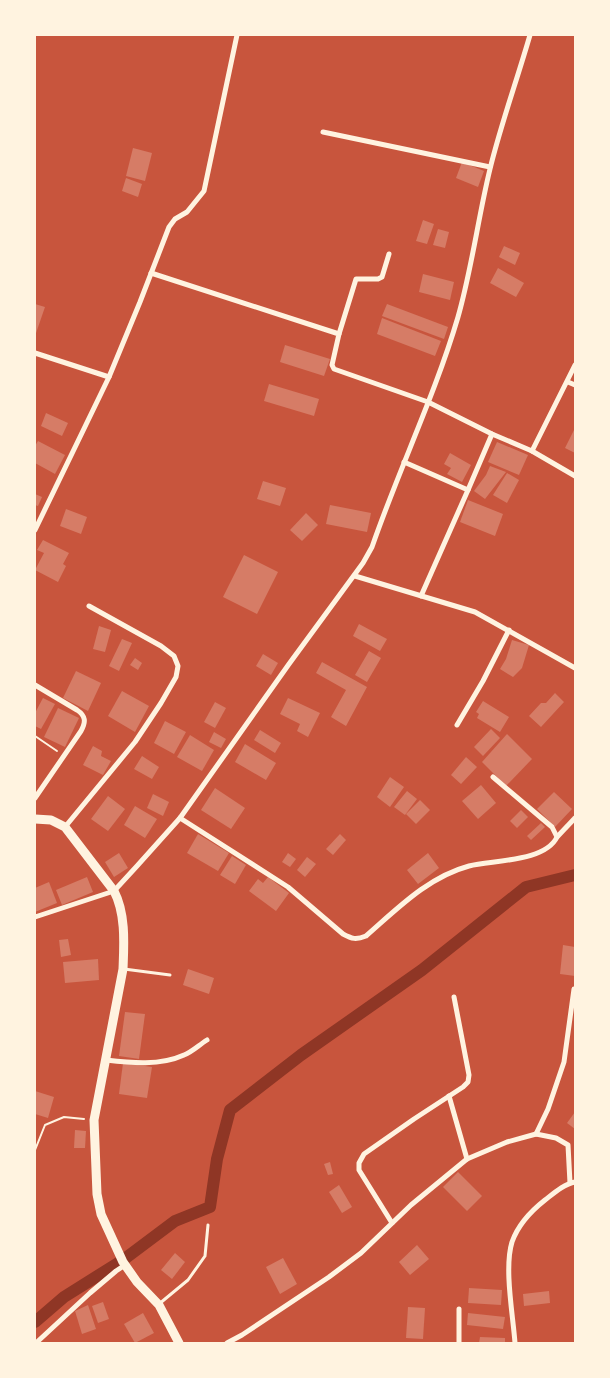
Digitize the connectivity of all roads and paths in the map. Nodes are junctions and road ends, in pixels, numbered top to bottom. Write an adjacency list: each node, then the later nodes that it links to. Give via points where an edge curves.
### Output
1 (236, 35): 6 (street, via 204,191 169,227)
2 (530, 35): 4 (street)
3 (324, 132): 4 (street)
4 (490, 167): 13 (street, via 458,315)
5 (390, 254): 7 (street, via 378,280 356,279)
6 (151, 273): 7 (street); 10 (street)
7 (339, 334): 13 (street, via 332,365 334,369)
8 (35, 353): 10 (street)
9 (575, 365): 11 (street)
10 (109, 377): 19 (street)
11 (568, 382): 12 (street); 15 (street)
12 (575, 385)
13 (428, 402): 14 (street); 16 (street)
14 (492, 434): 15 (street); 18 (street)
15 (532, 452): 17 (street)
16 (404, 462): 18 (street); 20 (street, via 372,547)
17 (575, 476)
18 (468, 490): 21 (street)
19 (35, 530)
20 (356, 576): 21 (street); 31 (street)
21 (420, 596): 23 (street, via 475,612)
22 (89, 606): 34 (street, via 161,646 174,656 178,666 176,678 135,742)
23 (509, 630): 24 (street); 26 (street)
24 (575, 668)
25 (35, 685): 28 (street, via 77,710 85,719)
26 (456, 725)
27 (35, 736): 28 (path)
28 (64, 756): 30 (street)
29 (493, 777): 35 (street, via 552,827)
30 (35, 798)
31 (180, 818): 35 (street, via 288,888 343,934 358,940 442,876 471,865 528,856 544,850); 36 (street)
32 (575, 818): 35 (street)
33 (35, 819): 34 (street, via 51,820)
34 (65, 827): 36 (street)
35 (557, 837)
36 (114, 891): 37 (street); 38 (street, via 121,917)
37 (35, 917)
38 (123, 969): 39 (lane); 43 (street)
39 (170, 975)
40 (574, 989): 46 (street, via 564,1062)
41 (454, 997): 44 (street, via 469,1074 468,1082)
42 (207, 1040): 43 (street, via 184,1056 167,1061)
43 (106, 1060): 45 (street)
44 (449, 1096): 50 (street); 52 (street, via 364,1154 359,1163 359,1170)
45 (94, 1120): 49 (path, via 64,1117 45,1125); 54 (street, via 94,1165 101,1214)
46 (536, 1134): 48 (street, via 556,1138); 50 (street)
47 (575, 1144): 48 (street)
48 (568, 1145): 51 (street)
49 (35, 1150)
50 (468, 1159): 52 (street)
51 (572, 1182): 61 (street, via 536,1208 520,1226 512,1243 509,1263)
52 (392, 1223): 59 (street, via 329,1277)
53 (208, 1225): 55 (lane, via 205,1256 188,1280)
54 (124, 1264): 55 (street); 57 (street)
55 (159, 1305): 58 (street)
56 (459, 1309): 60 (street)
57 (36, 1343)
58 (179, 1343)
59 (227, 1343)
60 (459, 1343)
61 (515, 1343)

